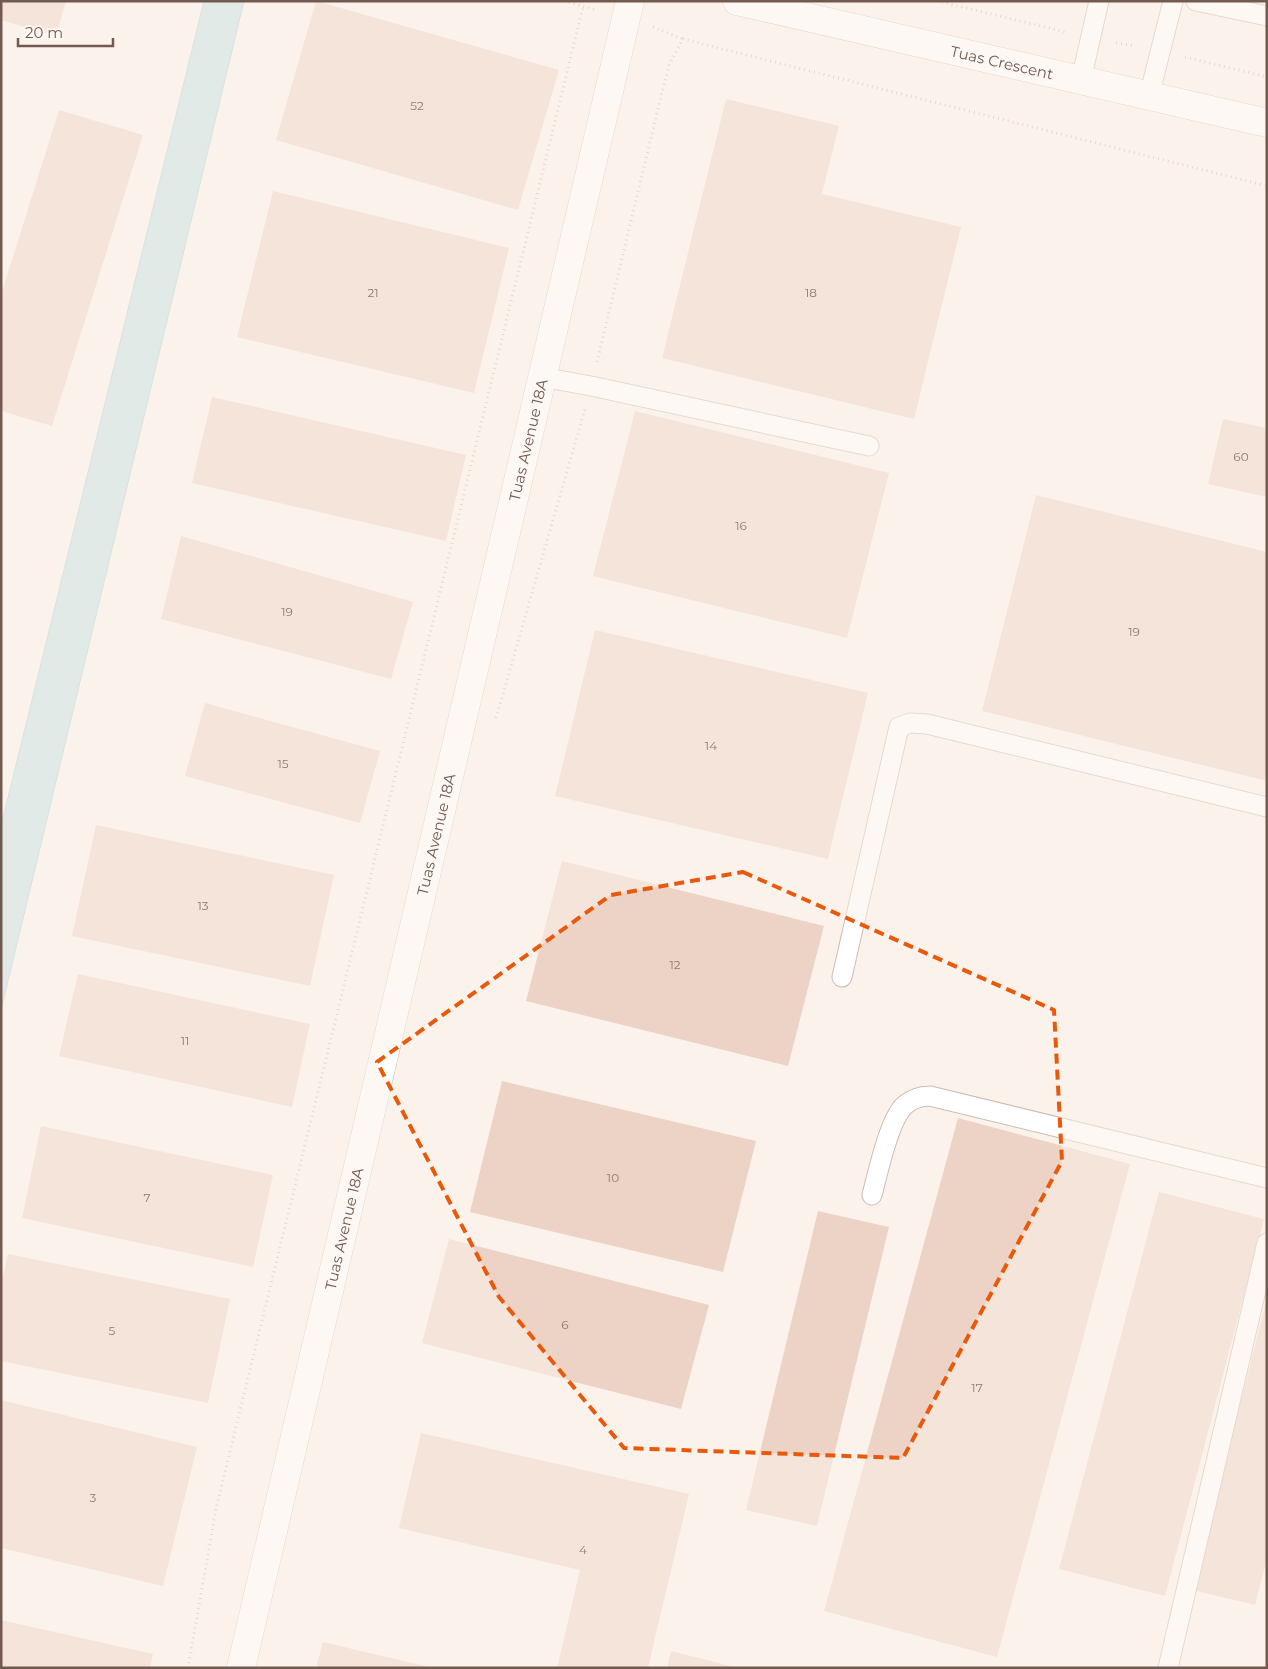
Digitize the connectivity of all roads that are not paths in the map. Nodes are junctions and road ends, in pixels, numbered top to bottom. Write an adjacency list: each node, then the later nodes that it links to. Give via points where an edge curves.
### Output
1 (630, 1): 10 (street, Tuas Avenue 18A)
2 (737, 1): 7 (street, Tuas Crescent)
3 (1099, 1): 7 (lane)
4 (1173, 1): 8 (lane)
5 (1196, 1): 6 (lane)
6 (1267, 16)
7 (1080, 80): 8 (street, Tuas Crescent)
8 (1149, 96): 9 (street, Tuas Crescent)
9 (1267, 123)
10 (542, 377): 11 (lane); 17 (street, Tuas Avenue 18A)
11 (869, 446)
12 (1267, 807): 13 (lane, via 927,724 910,723 900,727)
13 (842, 977)
14 (1267, 1178): 15 (lane, via 920,1096 904,1106 895,1118)
15 (872, 1195)
16 (1267, 1243): 18 (lane)
17 (241, 1668)
18 (1168, 1668)

